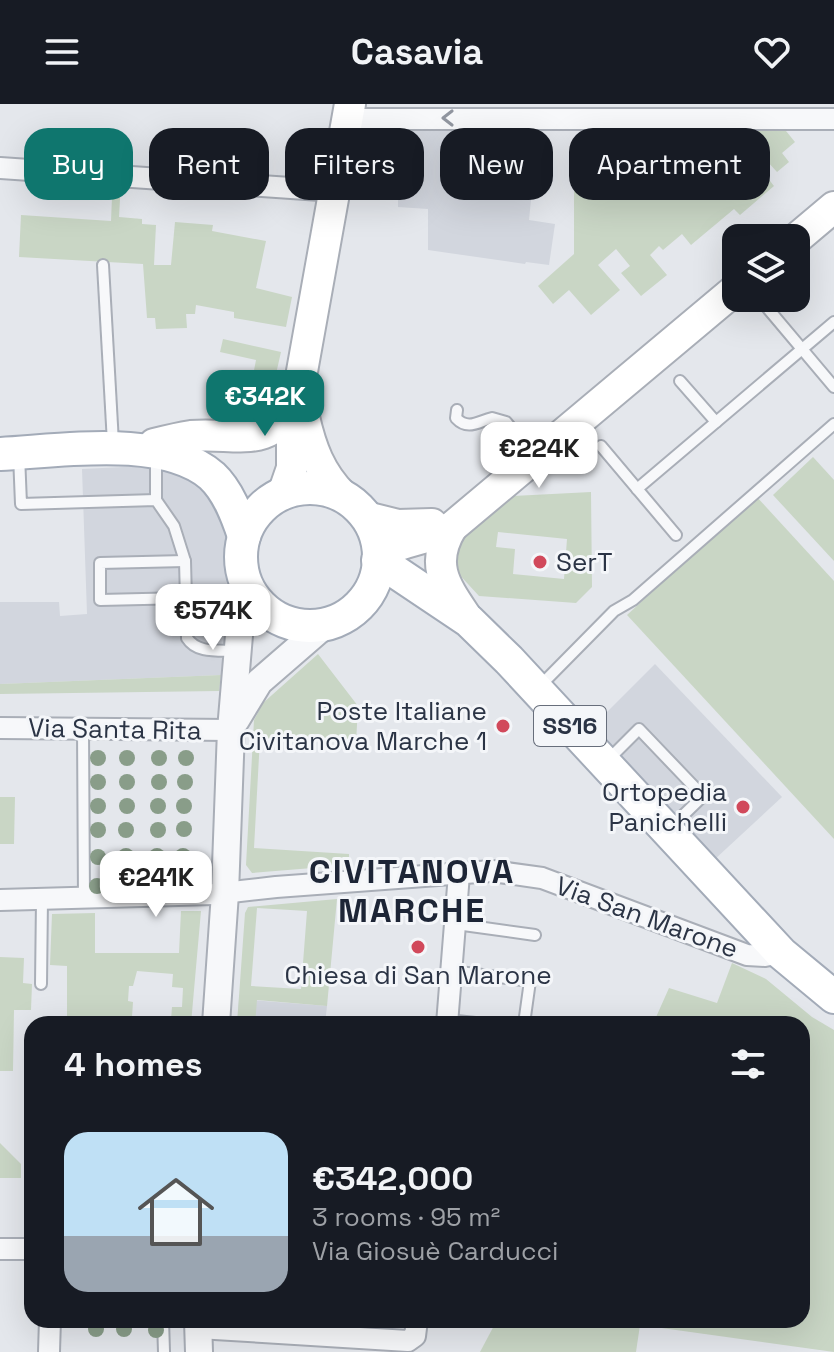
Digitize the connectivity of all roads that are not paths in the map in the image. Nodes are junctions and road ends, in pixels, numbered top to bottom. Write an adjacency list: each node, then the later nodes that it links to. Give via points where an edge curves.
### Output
1 (349, 112): 2 (street, one-way to 1)
2 (834, 119)
3 (0, 168): 4 (street)
4 (285, 188)
5 (333, 200): 15 (main road)
6 (834, 207): 7 (main road)
7 (810, 227)
8 (103, 265): 20 (lane)
9 (722, 301): 22 (main road)
10 (771, 312): 12 (lane)
11 (834, 322): 12 (lane)
12 (802, 349): 14 (lane); 17 (lane)
13 (680, 381): 17 (lane)
14 (834, 387)
15 (299, 398): 20 (main road, via 284,422 264,435 192,436); 25 (main road, via 292,468); 27 (main road, via 319,464)
16 (457, 410): 22 (lane, via 456,418 465,425 492,418 506,422)
17 (716, 422): 24 (lane)
18 (834, 424): 40 (lane, via 614,611)
19 (601, 446): 24 (lane)
20 (138, 448): 21 (main road); 25 (main road, via 193,454); 26 (lane); 30 (main road, via 187,461 215,479)
21 (10, 453): 26 (lane, via 21,504)
22 (536, 457): 23 (main road)
23 (497, 489): 27 (main road, via 431,524 398,525); 28 (main road)
24 (637, 489): 29 (lane)
25 (280, 495): 27 (main road, via 316,488); 30 (main road, via 258,512)
26 (156, 500): 32 (lane, via 174,526)
27 (355, 507): 31 (main road, via 377,541)
28 (452, 527): 31 (main road, via 393,546); 37 (main road, via 440,566 450,594)
29 (676, 535)
30 (244, 536): 33 (main road)
31 (378, 557): 34 (main road, SS16); 36 (main road)
32 (185, 561): 35 (lane); 35 (lane, via 100,563 100,600)
33 (244, 576): 38 (main road, via 254,596 274,615 300,625); 39 (street)
34 (432, 597): 36 (main road, SS16, via 390,591); 37 (main road, SS16)
35 (186, 598): 39 (lane, via 190,643 205,650)
36 (364, 600): 38 (main road, SS16)
37 (469, 621): 40 (main road, SS16)
38 (326, 624): 43 (street, via 259,682)
39 (239, 651): 43 (street)
40 (537, 690): 44 (main road, SS16)
41 (0, 728): 42 (street, Via Santa Rita)
42 (83, 729): 43 (street, Via Santa Rita); 49 (lane)
43 (231, 730): 47 (street)
44 (605, 763): 45 (main road, SS16); 45 (lane, via 639,729 703,796)
45 (668, 831): 53 (main road, SS16)
46 (459, 874): 47 (street, Via San Marone); 51 (street); 53 (street, Via San Marone, via 492,871 542,878 747,955)
47 (225, 893): 49 (street, Via San Marone); 57 (street)
48 (42, 899): 49 (street, Via San Marone); 50 (street, Via San Marone); 55 (lane)
49 (84, 899)
50 (0, 900)
51 (456, 924): 52 (lane); 54 (street)
52 (535, 935)
53 (781, 953): 56 (main road, SS16)
54 (452, 971): 58 (street); 59 (lane, via 530,981)
55 (41, 984)
56 (834, 997)
57 (217, 1016)
58 (448, 1016)
59 (525, 1016)
60 (0, 1249): 61 (street)
61 (24, 1249)
62 (50, 1328): 66 (street)
63 (163, 1328): 67 (lane)
64 (416, 1328): 65 (street, via 408,1341)
65 (198, 1333)
66 (49, 1352)
67 (164, 1352)

